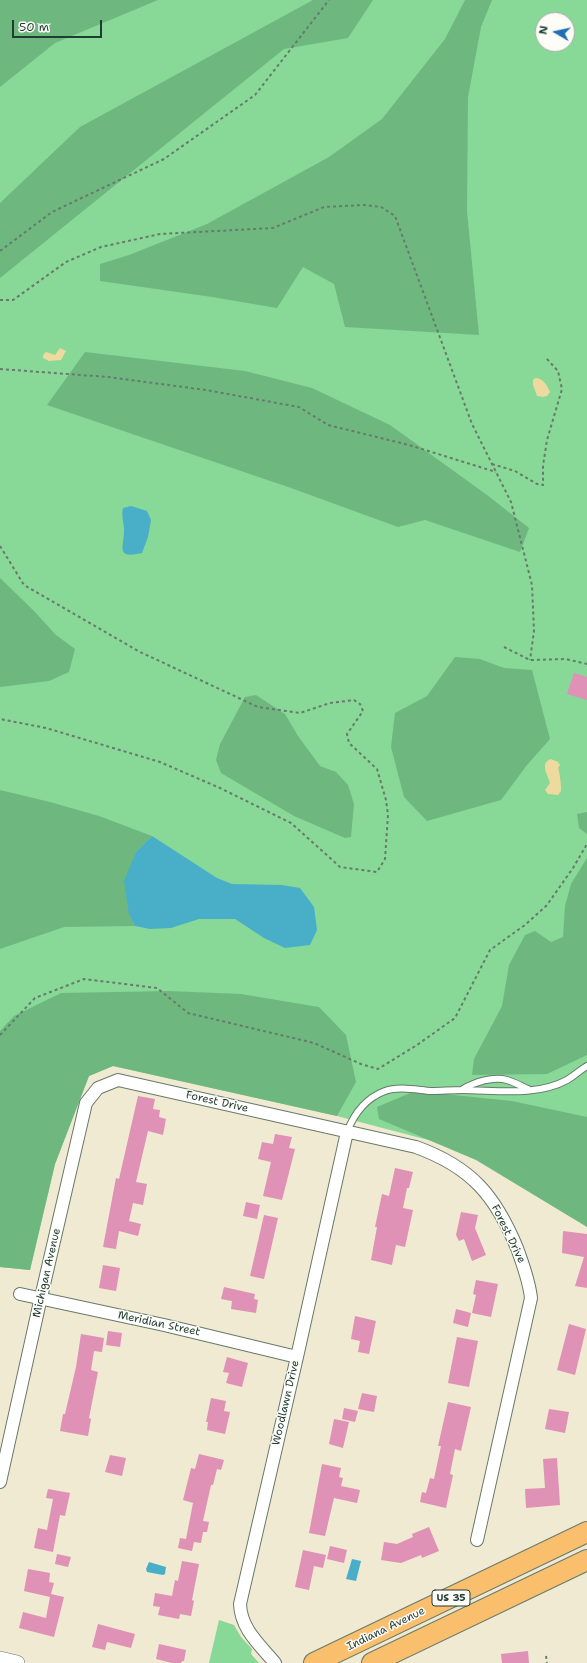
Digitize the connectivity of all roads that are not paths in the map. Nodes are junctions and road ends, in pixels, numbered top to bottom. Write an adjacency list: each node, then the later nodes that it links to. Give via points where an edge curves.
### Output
1 (587, 1066): 3 (lane, via 566,1080 541,1089)
2 (118, 1080): 5 (street, Forest Drive); 7 (street, Michigan Avenue, via 98,1088 86,1103)
3 (530, 1089): 4 (lane, via 506,1092); 4 (lane, via 495,1078)
4 (462, 1090): 5 (lane, via 386,1091 360,1108)
5 (346, 1132): 8 (street, Woodlawn Drive); 11 (street, Forest Drive, via 427,1151 453,1164 471,1177 487,1192 500,1212 527,1274 531,1298 529,1312)
6 (20, 1294): 7 (street, Meridian Street)
7 (40, 1300): 8 (street, Meridian Street, via 164,1325); 9 (street, Michigan Avenue)
8 (297, 1357): 15 (street, Woodlawn Drive, via 240,1604 240,1615 245,1626)
9 (0, 1482)
10 (587, 1532): 16 (main road, Indiana Avenue / US 35)
11 (478, 1540)
12 (587, 1560): 17 (main road, US 35)
13 (0, 1659): 14 (street)
14 (17, 1663)
15 (275, 1663)
16 (314, 1663)
17 (372, 1663)

